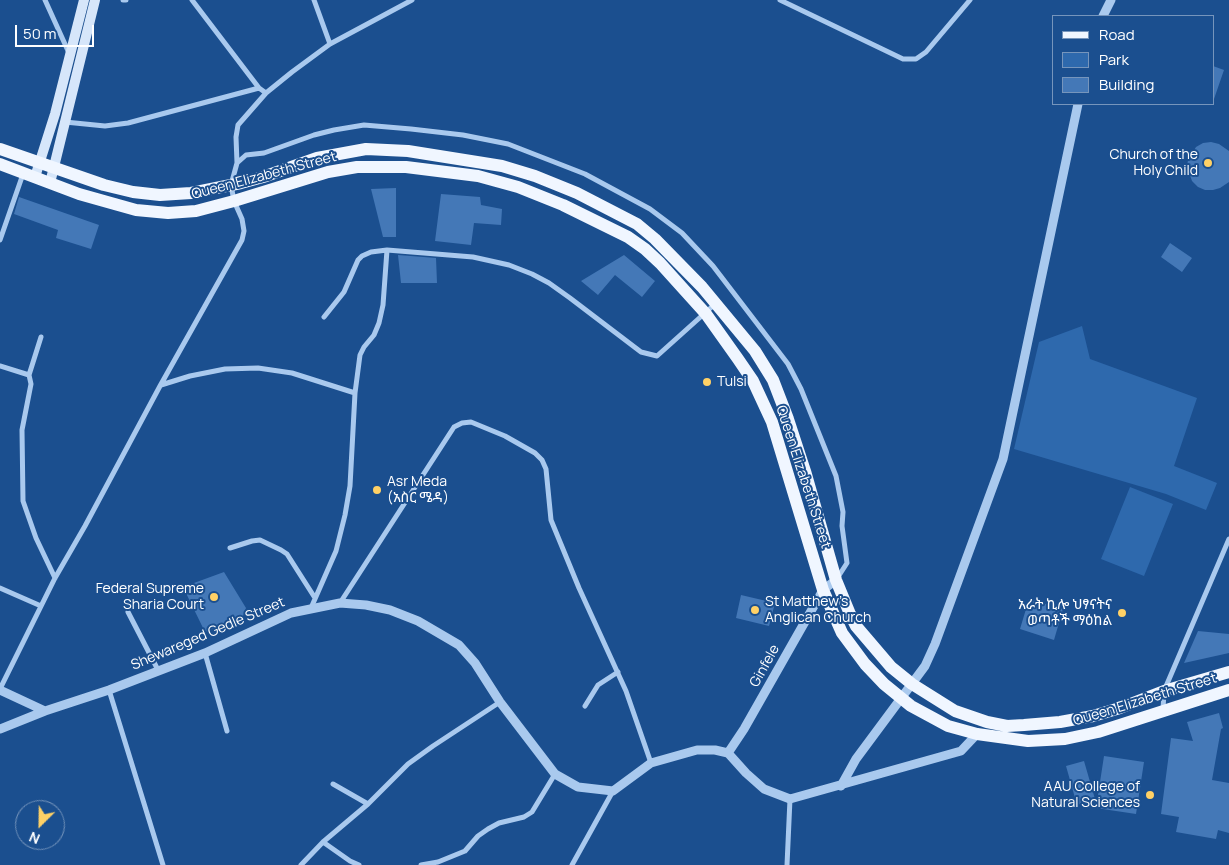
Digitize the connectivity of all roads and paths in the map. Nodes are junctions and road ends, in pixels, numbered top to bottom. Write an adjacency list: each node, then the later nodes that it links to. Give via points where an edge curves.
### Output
1 (45, 0): 12 (street)
2 (84, 0): 12 (main road)
3 (95, 0): 16 (main road)
4 (192, 0): 13 (street)
5 (314, 0): 11 (street)
6 (412, 0): 11 (street)
7 (780, 0): 8 (street, via 904,59 916,59 926,52)
8 (970, 0)
9 (1111, 0): 10 (street)
10 (1104, 15)
11 (330, 44): 14 (street)
12 (69, 54): 18 (main road, via 55,114)
13 (259, 88): 14 (street); 16 (street, via 128,123 105,126)
14 (266, 93): 19 (street, via 238,125)
15 (1078, 105): 66 (street, via 1003,459 936,644 924,666 856,759)
16 (65, 122): 21 (main road)
17 (0, 149): 18 (main road, Queen Elizabeth Street)
18 (39, 162): 21 (main road, Queen Elizabeth Street); 22 (main road)
19 (237, 163): 24 (street); 39 (street, via 246,156 334,130 364,125 411,129 508,144 585,174 650,209 682,233 713,266 788,364 801,389 836,476 843,512 847,563)
20 (0, 164): 22 (main road, Queen Elizabeth Street)
21 (53, 167): 23 (main road); 24 (main road, Queen Elizabeth Street, via 104,185 160,195)
22 (29, 175): 23 (main road, Queen Elizabeth Street); 26 (street)
23 (50, 183): 25 (main road, Queen Elizabeth Street, via 111,203 153,212 196,211)
24 (231, 185): 25 (street); 28 (main road, Queen Elizabeth Street, via 317,158 366,149 408,151 502,166 577,192 637,224)
25 (234, 201): 29 (main road, Queen Elizabeth Street, via 328,172 357,167 406,167 478,176 518,187 563,205 628,237 660,263); 34 (street, via 242,219 242,240)
26 (0, 240)
27 (387, 250): 29 (street, via 473,257 532,274 570,298 641,352 657,356); 30 (street, via 370,252 358,260 344,292); 35 (street, via 379,323 360,355)
28 (716, 304): 29 (street); 39 (main road, Queen Elizabeth Street, via 755,351 773,380)
29 (706, 314): 41 (main road, Queen Elizabeth Street, via 753,381 772,422)
30 (324, 317)
31 (41, 337): 33 (street)
32 (0, 366): 33 (street)
33 (29, 375): 38 (street, via 31,384 22,430 23,501)
34 (160, 386): 35 (street, via 225,369 258,368 292,373); 38 (street)
35 (355, 393): 42 (street, via 350,486 345,515 336,551)
36 (1229, 539): 54 (street)
37 (230, 548): 42 (street, via 260,540 281,550 287,554)
38 (55, 578): 44 (street)
39 (836, 580): 41 (street); 54 (main road, Queen Elizabeth Street, via 856,626 891,667 955,711 1007,726 1060,722 1120,708)
40 (0, 588): 44 (street)
41 (823, 590): 61 (main road, Queen Elizabeth Street, via 842,633 884,684 911,706 948,726); 62 (street, Ginfele)
42 (315, 598): 45 (street)
43 (340, 603): 45 (street, Shewareged Gedle Street); 49 (street, via 454,427 471,422 505,436 542,460 546,469 551,520); 55 (street, Shewareged Gedle Street, via 390,610 444,635 475,663)
44 (41, 606): 51 (street)
45 (311, 608): 47 (street, Shewareged Gedle Street, via 291,613)
46 (128, 612): 48 (street)
47 (205, 653): 48 (street, Shewareged Gedle Street); 60 (street)
48 (158, 670): 52 (street, Shewareged Gedle Street)
49 (618, 672): 56 (street, via 598,685); 63 (street)
50 (1229, 672): 54 (main road, Queen Elizabeth Street)
51 (0, 689): 57 (street)
52 (110, 690): 57 (street, Shewareged Gedle Street); 71 (street)
53 (1229, 690): 58 (main road, Queen Elizabeth Street)
54 (1164, 691): 58 (street)
55 (500, 702): 64 (street, Shewareged Gedle Street); 69 (street, via 408,764)
56 (585, 706)
57 (45, 711): 59 (street, Shewareged Gedle Street)
58 (1163, 711): 61 (main road, Queen Elizabeth Street, via 1065,739 1028,741)
59 (0, 730)
60 (227, 731)
61 (977, 734): 66 (street, via 960,751)
62 (728, 752): 63 (street, via 697,750); 68 (street, via 764,789)
63 (651, 762): 67 (street)
64 (556, 774): 67 (street, Shewareged Gedle Street, via 578,787); 74 (street, via 532,812 488,829 465,851)
65 (333, 784): 69 (street)
66 (841, 786): 68 (street)
67 (612, 791): 75 (street)
68 (790, 799): 76 (street)
69 (368, 804): 70 (street)
70 (323, 842): 72 (street); 73 (street)
71 (163, 865)
72 (300, 865)
73 (359, 865)
74 (421, 865)
75 (572, 865)
76 (787, 865)

